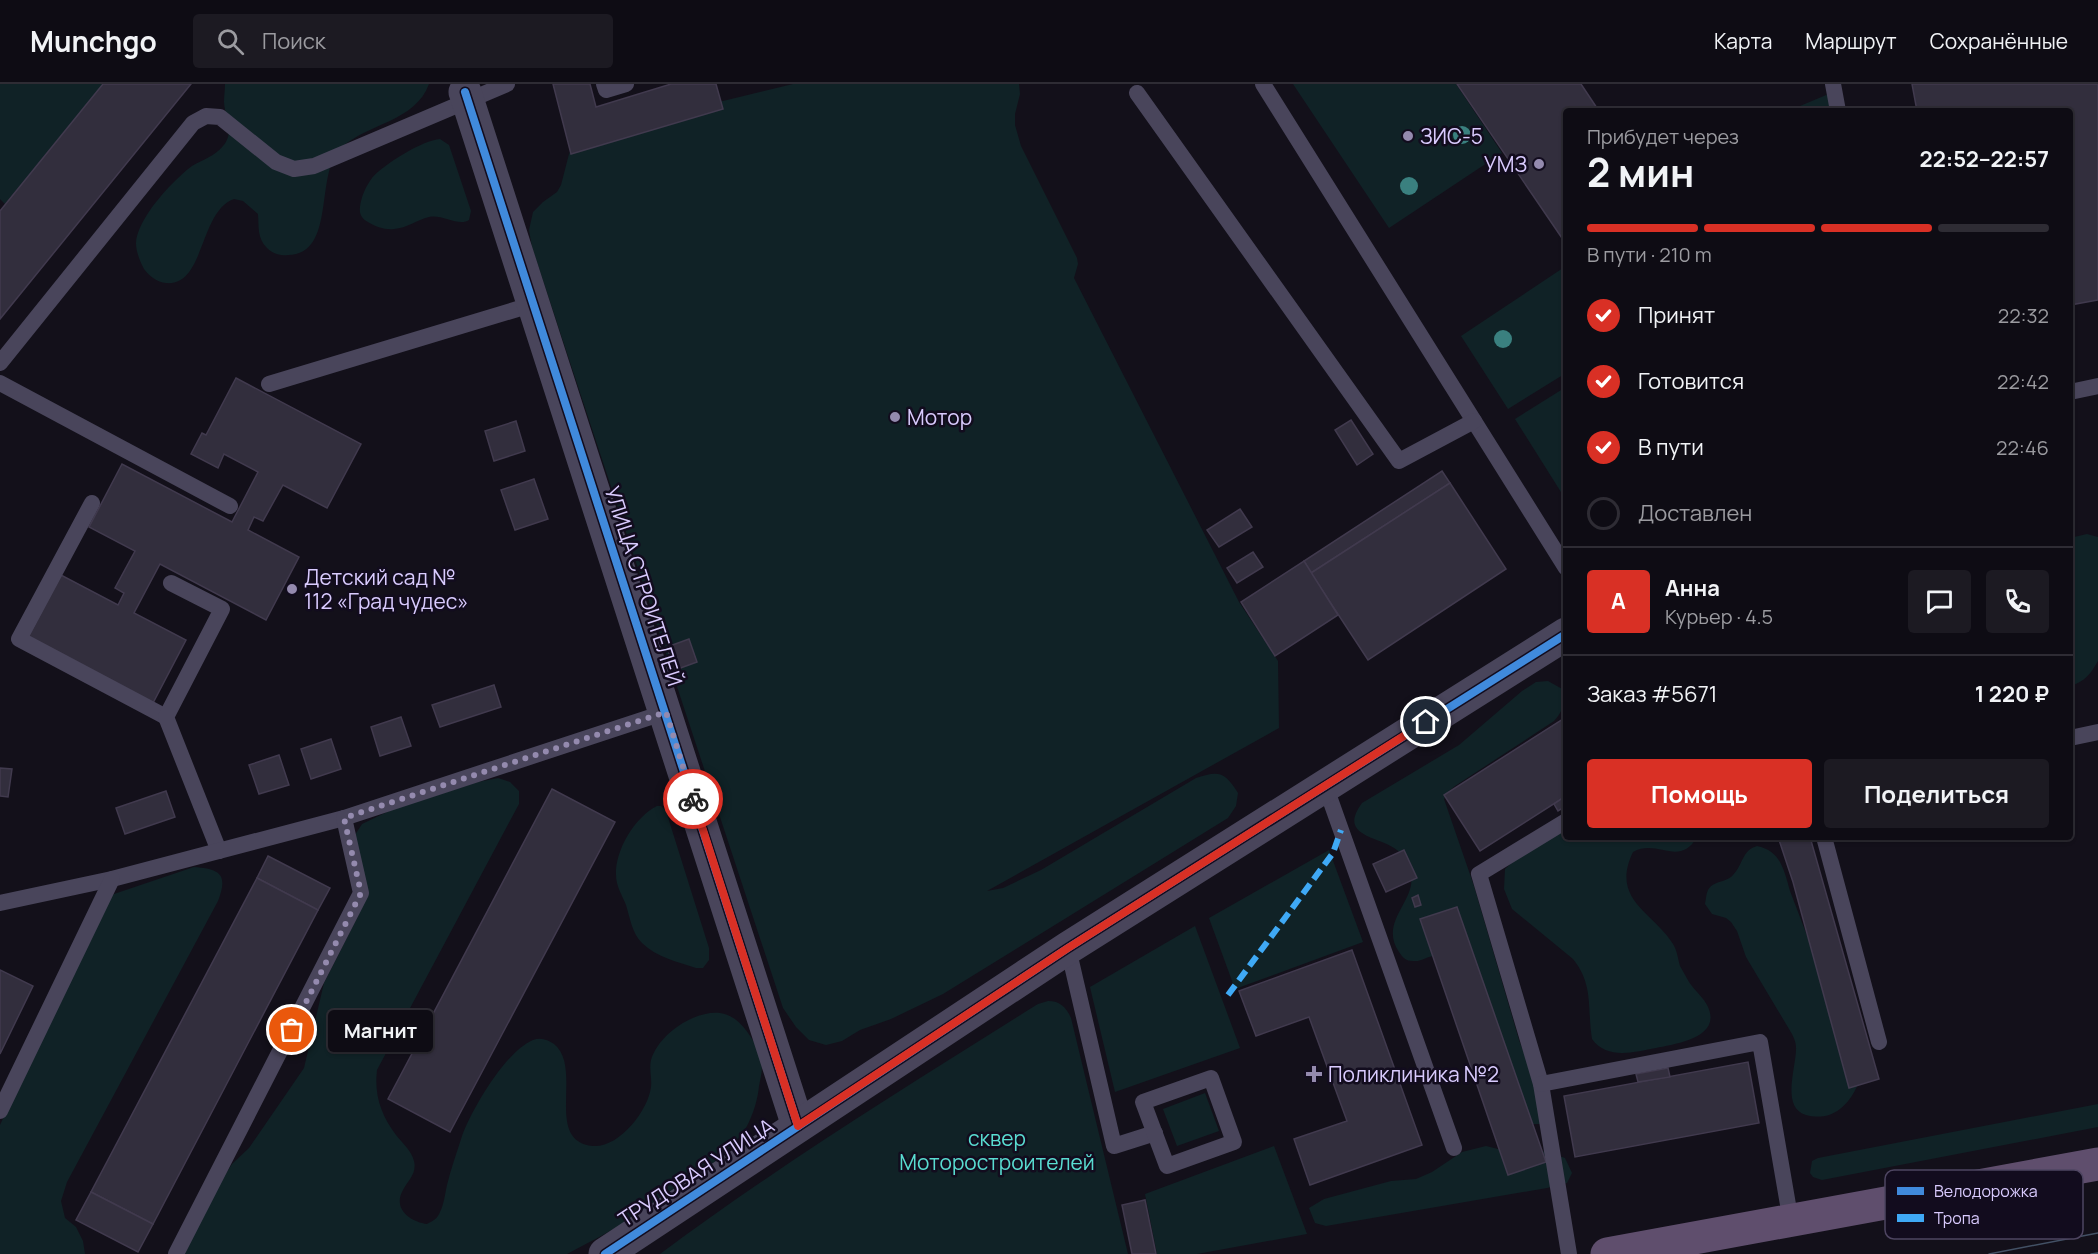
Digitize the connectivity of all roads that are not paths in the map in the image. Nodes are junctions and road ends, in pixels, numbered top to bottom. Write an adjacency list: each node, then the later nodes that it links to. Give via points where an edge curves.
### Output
1 (507, 84): 6 (lane)
2 (604, 84): 3 (lane, via 606,90)
3 (626, 84)
4 (1263, 84): 15 (lane)
5 (1833, 84): 8 (lane)
6 (465, 90): 9 (street, УЛИЦА СТРОИТЕЛЕЙ); 10 (lane, via 314,166 294,169 276,162 219,117 206,116 193,123)
7 (1137, 93): 15 (lane, via 1399,461)
8 (1837, 108)
9 (534, 304): 12 (lane); 21 (street, УЛИЦА СТРОИТЕЛЕЙ)
10 (0, 363)
11 (0, 383): 17 (lane)
12 (269, 384)
13 (2098, 386): 14 (lane)
14 (2073, 391)
15 (1474, 421): 18 (lane)
16 (92, 503): 22 (lane, via 19,639)
17 (230, 506)
18 (1563, 563)
19 (171, 583): 22 (lane, via 222,609)
20 (1563, 636): 25 (street, ТРУДОВАЯ УЛИЦА)
21 (666, 712): 26 (lane); 36 (street, УЛИЦА СТРОИТЕЛЕЙ)
22 (166, 717): 29 (lane)
23 (2098, 732): 24 (lane)
24 (2073, 737)
25 (1325, 785): 32 (street, ТРУДОВАЯ УЛИЦА); 38 (lane)
26 (344, 818): 29 (lane); 43 (lane, via 361,893)
27 (1563, 823): 34 (lane, via 1479,874)
28 (1825, 840): 33 (lane)
29 (219, 851): 30 (lane)
30 (111, 879): 31 (lane); 35 (lane)
31 (0, 903)
32 (1068, 948): 36 (street, ТРУДОВАЯ УЛИЦА); 37 (lane, via 1114,1146)
33 (1879, 1042)
34 (1541, 1083): 42 (lane, via 1760,1042); 45 (lane)
35 (0, 1111)
36 (798, 1126): 44 (street, ТРУДОВАЯ УЛИЦА)
37 (1155, 1133): 37 (lane, via 1167,1166 1234,1142 1211,1077 1143,1102)
38 (1454, 1148)
39 (2098, 1164): 40 (main road)
40 (2066, 1170)
41 (1885, 1204): 42 (main road)
42 (1791, 1222): 46 (main road)
43 (176, 1254)
44 (605, 1254)
45 (1569, 1254)
46 (1607, 1254)

